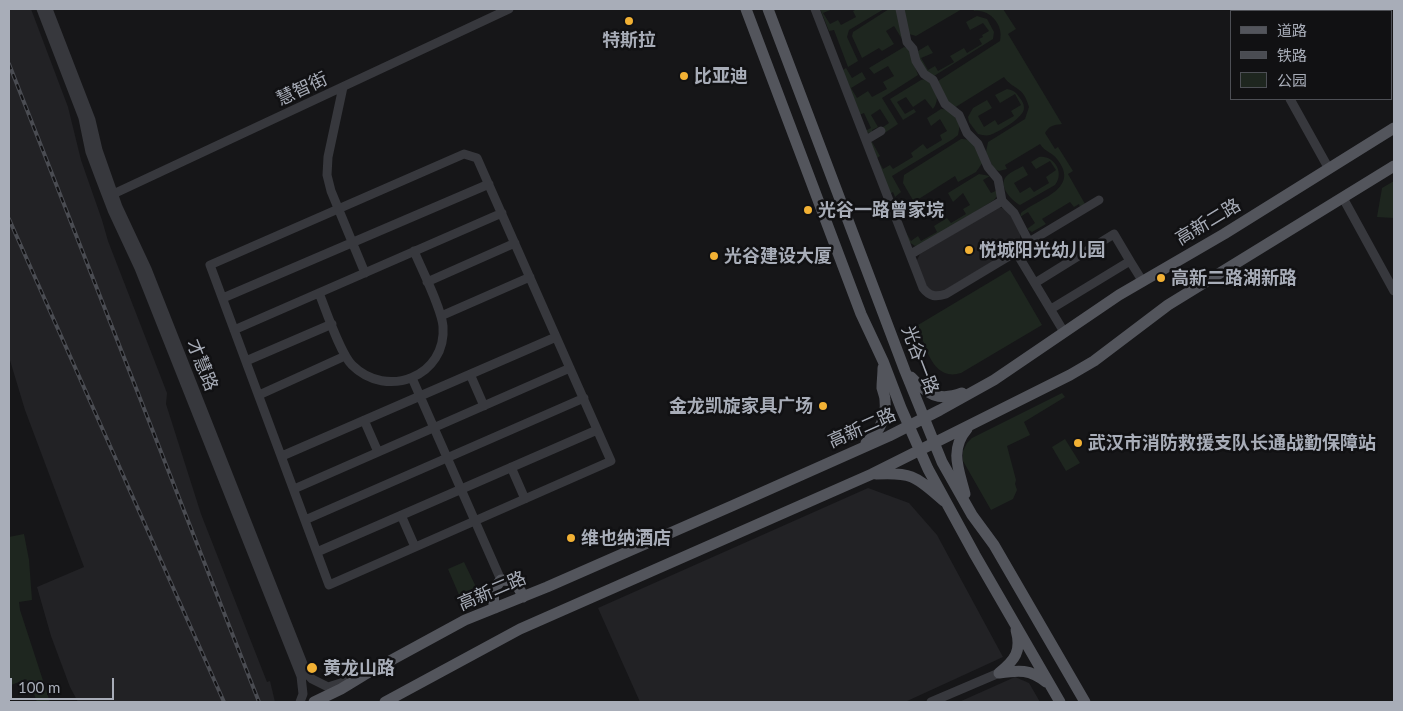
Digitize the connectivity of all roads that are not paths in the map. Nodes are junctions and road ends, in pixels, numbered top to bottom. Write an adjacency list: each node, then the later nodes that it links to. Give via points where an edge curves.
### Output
1 (41, 9): 19 (street, 才慧路, via 83,118 90,152)
2 (48, 9): 19 (street, 才慧路, via 91,120)
3 (499, 9): 19 (street, 慧智街)
4 (510, 9): 11 (street, 慧智街)
5 (746, 9): 10 (main road, 光谷一路)
6 (768, 9): 9 (main road, 光谷一路)
7 (816, 9): 15 (street)
8 (900, 9): 22 (street, via 907,42 916,61 978,144 988,167 998,179)
9 (782, 46): 10 (main road, via 786,66 784,79 779,78); 50 (main road, 光谷一路)
10 (764, 54): 48 (main road, 光谷一路, via 861,314)
11 (343, 87): 19 (street, 慧智街); 23 (street, via 327,167 328,184)
12 (1291, 100): 17 (street)
13 (1394, 128): 17 (main road, 高新二路)
14 (882, 131): 15 (street)
15 (866, 140): 30 (street)
16 (1394, 166): 20 (main road)
17 (1329, 169): 36 (main road, 高新二路)
18 (489, 184): 23 (street, via 478,158 464,154); 24 (street); 25 (street)
19 (109, 193): 87 (street, 才慧路, via 147,269 307,674 312,680 328,686); 89 (street, 才慧路, via 301,676 303,694)
20 (1343, 198): 37 (street); 61 (main road, via 1168,306 1094,361)
21 (1099, 200): 27 (street)
22 (1002, 201): 27 (street, via 1014,213); 30 (street)
23 (338, 209): 25 (street); 39 (street, via 210,265)
24 (502, 213): 26 (street); 28 (street)
25 (352, 242): 32 (street); 39 (street)
26 (515, 242): 33 (street); 34 (street)
27 (1029, 242): 29 (street)
28 (414, 251): 32 (street); 34 (street)
29 (1016, 252): 30 (street, via 937,297 929,295 923,288); 35 (street)
30 (911, 254)
31 (1130, 261): 35 (street, via 1114,234); 36 (street); 40 (street)
32 (365, 273): 38 (street)
33 (530, 276): 41 (street); 45 (street)
34 (427, 282): 41 (street)
35 (1035, 282): 40 (street)
36 (1143, 282): 44 (main road, 高新二路)
37 (1394, 291)
38 (319, 293): 42 (street); 43 (street)
39 (223, 298): 43 (street)
40 (1050, 308): 44 (street)
41 (441, 316): 52 (street, via 443,333 437,354 425,370)
42 (332, 324): 46 (street); 47 (street)
43 (234, 330): 47 (street)
44 (1064, 332): 53 (main road, 高新二路)
45 (556, 336): 49 (street); 51 (street)
46 (346, 356): 52 (street, via 356,369 374,379 396,382); 54 (street)
47 (246, 361): 54 (street)
48 (883, 361): 60 (main road, 光谷一路); 65 (main road, via 885,414 874,436)
49 (570, 368): 56 (street); 57 (street)
50 (906, 371): 53 (main road, via 925,391 938,396 953,396); 58 (main road, 光谷一路)
51 (470, 374): 55 (street); 57 (street)
52 (412, 378): 55 (street)
53 (994, 380): 58 (main road, 高新二路)
54 (259, 395): 68 (street)
55 (420, 396): 59 (street); 62 (street)
56 (584, 398): 63 (street); 69 (street)
57 (484, 406): 62 (street)
58 (924, 418): 60 (main road, 高新二路); 64 (main road, 光谷一路)
59 (364, 420): 67 (street); 68 (street)
60 (909, 426): 65 (main road, 高新二路); 66 (main road, 光谷一路)
61 (969, 426): 64 (main road); 76 (main road, via 956,446)
62 (434, 428): 67 (street); 69 (street)
63 (597, 430): 70 (street); 74 (street, via 611,461)
64 (935, 444): 66 (main road); 76 (main road, 光谷一路)
65 (860, 448): 83 (main road, 高新二路)
66 (920, 451): 71 (main road); 75 (main road, 光谷一路)
67 (378, 452): 72 (street)
68 (282, 456): 72 (street)
69 (447, 458): 73 (street); 78 (street)
70 (511, 467): 73 (street); 74 (street)
71 (872, 474): 75 (main road, via 907,474 921,481); 91 (main road, via 544,618)
72 (294, 489): 78 (street)
73 (461, 489): 77 (street); 79 (street)
74 (524, 499): 79 (street)
75 (947, 503): 85 (main road, 光谷一路)
76 (967, 505): 94 (main road, 光谷一路, via 994,545)
77 (401, 515): 80 (street); 81 (street)
78 (305, 520): 81 (street)
79 (475, 521): 80 (street); 82 (street)
80 (415, 547): 81 (street, via 329,585)
81 (317, 552)
82 (501, 580): 83 (main road, via 516,583); 84 (main road, via 493,593)
83 (524, 596): 84 (main road, 高新二路)
84 (495, 608): 87 (main road, 高新二路, via 437,634)
85 (1014, 621): 86 (main road, via 1019,639 1018,651 1012,662); 88 (main road, 光谷一路)
86 (999, 673): 88 (main road, via 1029,672); 92 (street)
87 (364, 675): 90 (main road, 高新二路)
88 (1051, 686): 93 (main road, 光谷一路)
89 (300, 702)
90 (314, 702)
91 (385, 702)
92 (931, 702)
93 (1060, 702)
94 (1085, 702)

